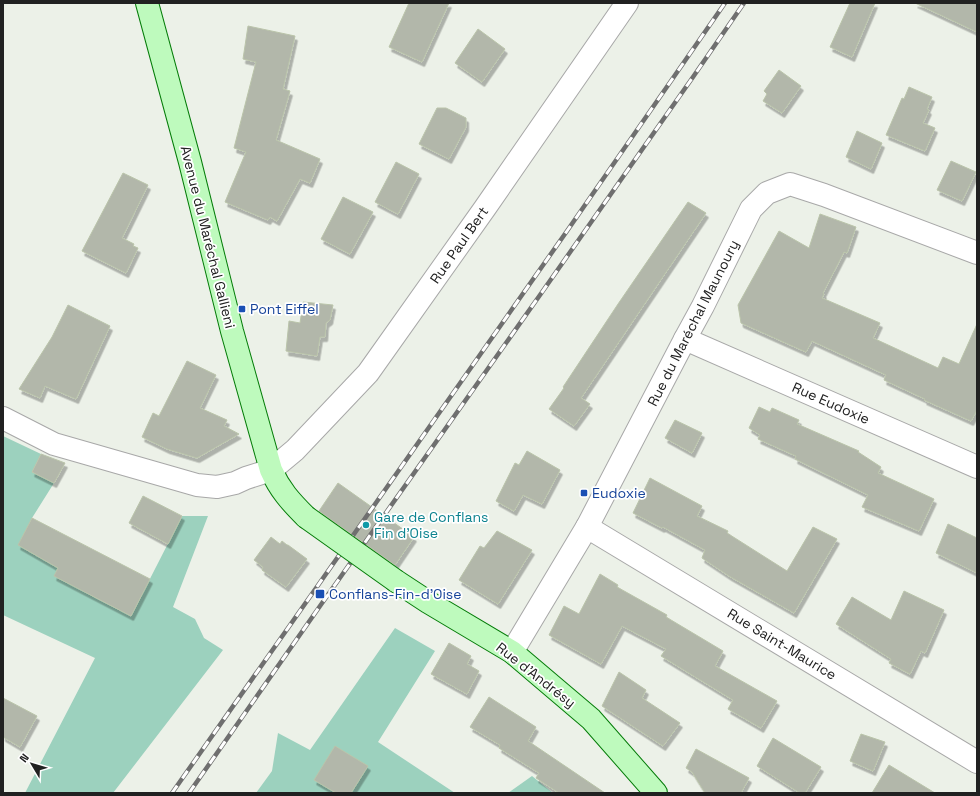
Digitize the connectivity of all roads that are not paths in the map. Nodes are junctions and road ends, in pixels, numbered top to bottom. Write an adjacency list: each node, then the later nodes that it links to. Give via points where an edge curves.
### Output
1 (147, 3): 7 (street, Avenue du Maréchal Gallieni, via 232,331)
2 (627, 3): 7 (street, Rue Paul Bert, via 368,373 295,450)
3 (977, 253): 4 (street, Rue du Maréchal Maunoury, via 824,194 790,184 767,193 751,209)
4 (685, 339): 6 (street, Rue Eudoxie); 9 (street, Rue du Maréchal Maunoury)
5 (3, 418): 7 (street, via 54,444 197,484 217,487)
6 (977, 467)
7 (271, 470): 8 (street, Avenue du Maréchal Gallieni, via 289,500)
8 (306, 517): 10 (street, Rue d'Andrésy, bridge, via 428,602)
9 (587, 527): 10 (street, Rue du Maréchal Maunoury); 11 (street, Rue Saint-Maurice)
10 (512, 652): 12 (street, Rue d'Andrésy, via 591,719)
11 (977, 762)
12 (656, 793)

